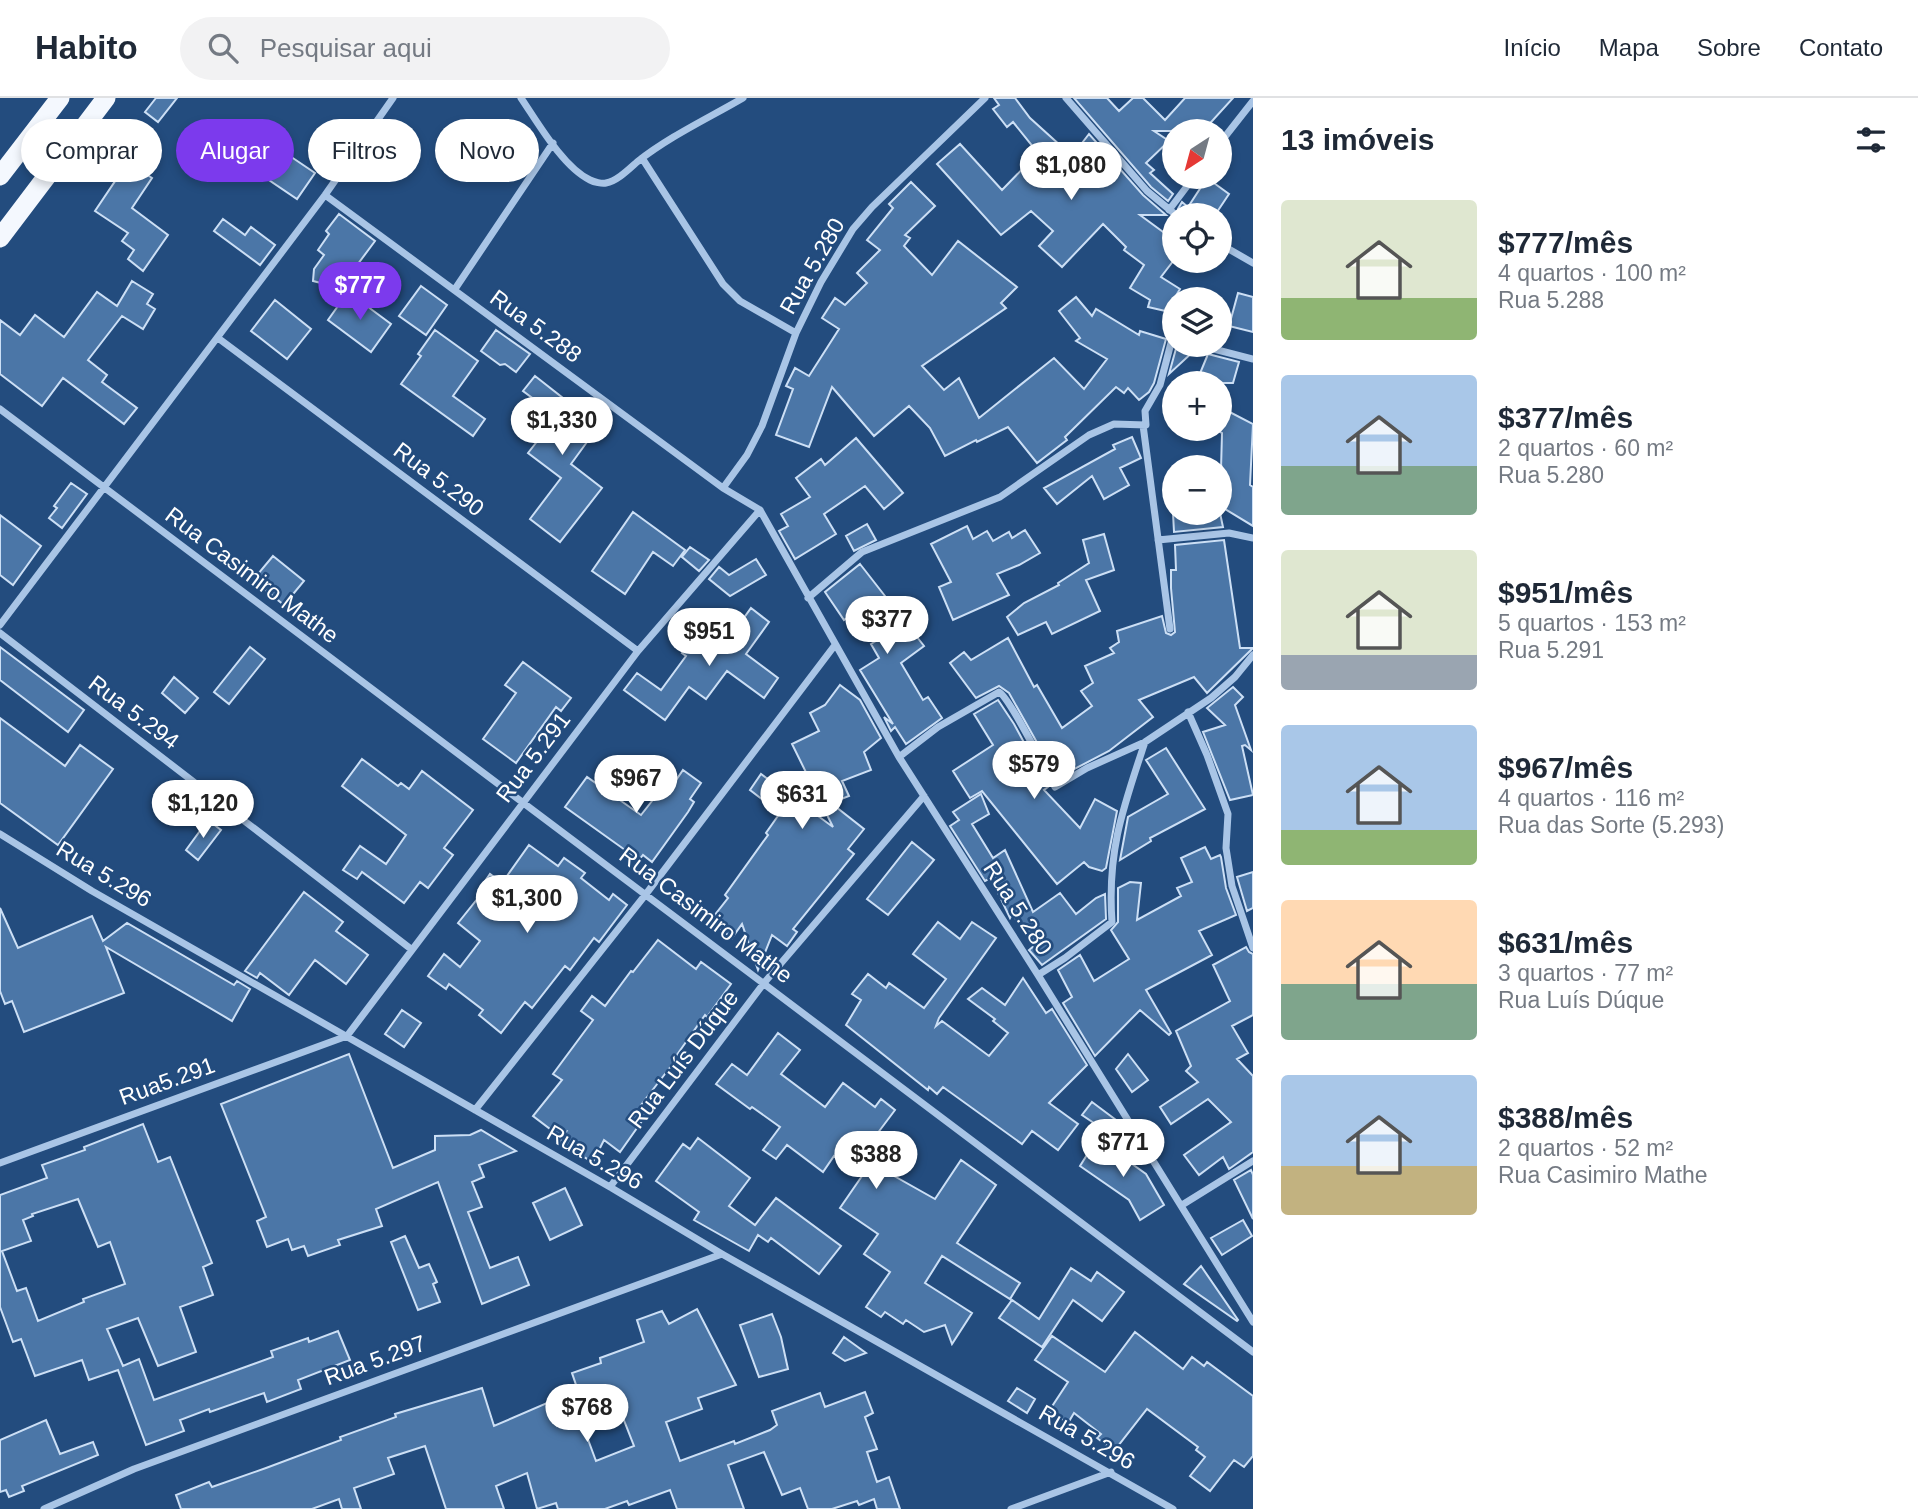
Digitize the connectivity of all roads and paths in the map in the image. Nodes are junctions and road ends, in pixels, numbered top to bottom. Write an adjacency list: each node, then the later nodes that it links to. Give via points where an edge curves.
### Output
1 (60, 98): 12 (highway)
2 (106, 98): 15 (highway)
3 (393, 98): 13 (street)
4 (521, 98): 10 (street)
5 (743, 98): 11 (street)
6 (985, 98): 19 (street, Rua 5.280, via 853,229)
7 (1066, 98): 14 (street)
8 (1253, 101): 9 (street)
9 (1232, 128)
10 (552, 143): 11 (street, via 576,171 605,184); 18 (street)
11 (642, 158): 19 (street, via 723,284 740,301)
12 (0, 176)
13 (325, 195): 18 (street, Rua 5.288); 20 (street)
14 (1162, 204)
15 (0, 238)
16 (1232, 251): 17 (street)
17 (1253, 263)
18 (454, 289): 27 (street, Rua 5.288)
19 (796, 333): 27 (street, Rua 5.280, via 762,426)
20 (218, 338): 26 (street); 36 (street, Rua 5.290)
21 (1232, 354): 23 (street)
22 (1167, 357): 25 (street)
23 (1253, 359)
24 (0, 409): 26 (street, Rua Casimiro Mathe)
25 (1143, 425): 30 (street); 31 (street, via 1114,424 1089,435 1000,497 862,552)
26 (104, 487): 32 (street); 42 (street, Rua Casimiro Mathe)
27 (723, 488): 28 (street, Rua 5.288)
28 (760, 510): 31 (street, Rua 5.280); 36 (street, Rua 5.291)
29 (1253, 538): 30 (street, via 1229,533)
30 (1158, 540): 33 (street)
31 (808, 597): 35 (street, Rua 5.280)
32 (0, 625)
33 (1170, 629)
34 (0, 633): 45 (street, Rua 5.294)
35 (835, 645): 40 (street, Rua 5.280); 44 (street)
36 (638, 651): 42 (street, Rua 5.291)
37 (1253, 655): 38 (street, via 1235,677)
38 (1188, 712): 39 (street); 46 (street, via 1227,814 1232,886)
39 (1145, 742): 40 (street, via 1055,787 999,692 938,727); 47 (street, via 1119,821 1111,869 1112,922)
40 (899, 757): 41 (street, Rua 5.280)
41 (924, 796): 47 (street, Rua 5.280); 48 (street, Rua Luís Dúque)
42 (524, 802): 44 (street, Rua Casimiro Mathe); 45 (street, Rua 5.291)
43 (0, 834): 49 (street, Rua 5.296)
44 (646, 894): 48 (street, Rua Casimiro Mathe); 50 (street)
45 (411, 948): 49 (street, Rua 5.291)
46 (1253, 948)
47 (1038, 975): 54 (street, Rua 5.280)
48 (764, 983): 53 (street, Rua Luís Dúque); 57 (street, Rua Casimiro Mathe)
49 (347, 1035): 50 (street, Rua 5.296); 52 (street, Rua5.291)
50 (475, 1110): 53 (street, Rua 5.296)
51 (1253, 1161): 54 (street)
52 (0, 1163)
53 (610, 1187): 55 (street, Rua 5.296)
54 (1182, 1205): 56 (street, Rua 5.280)
55 (723, 1254): 58 (street, Rua 5.296); 59 (street, Rua 5.297, via 134,1469)
56 (1253, 1322)
57 (1253, 1352)
58 (1111, 1472): 60 (street); 61 (street, Rua 5.296)
59 (44, 1509)
60 (1011, 1509)
61 (1173, 1509)

